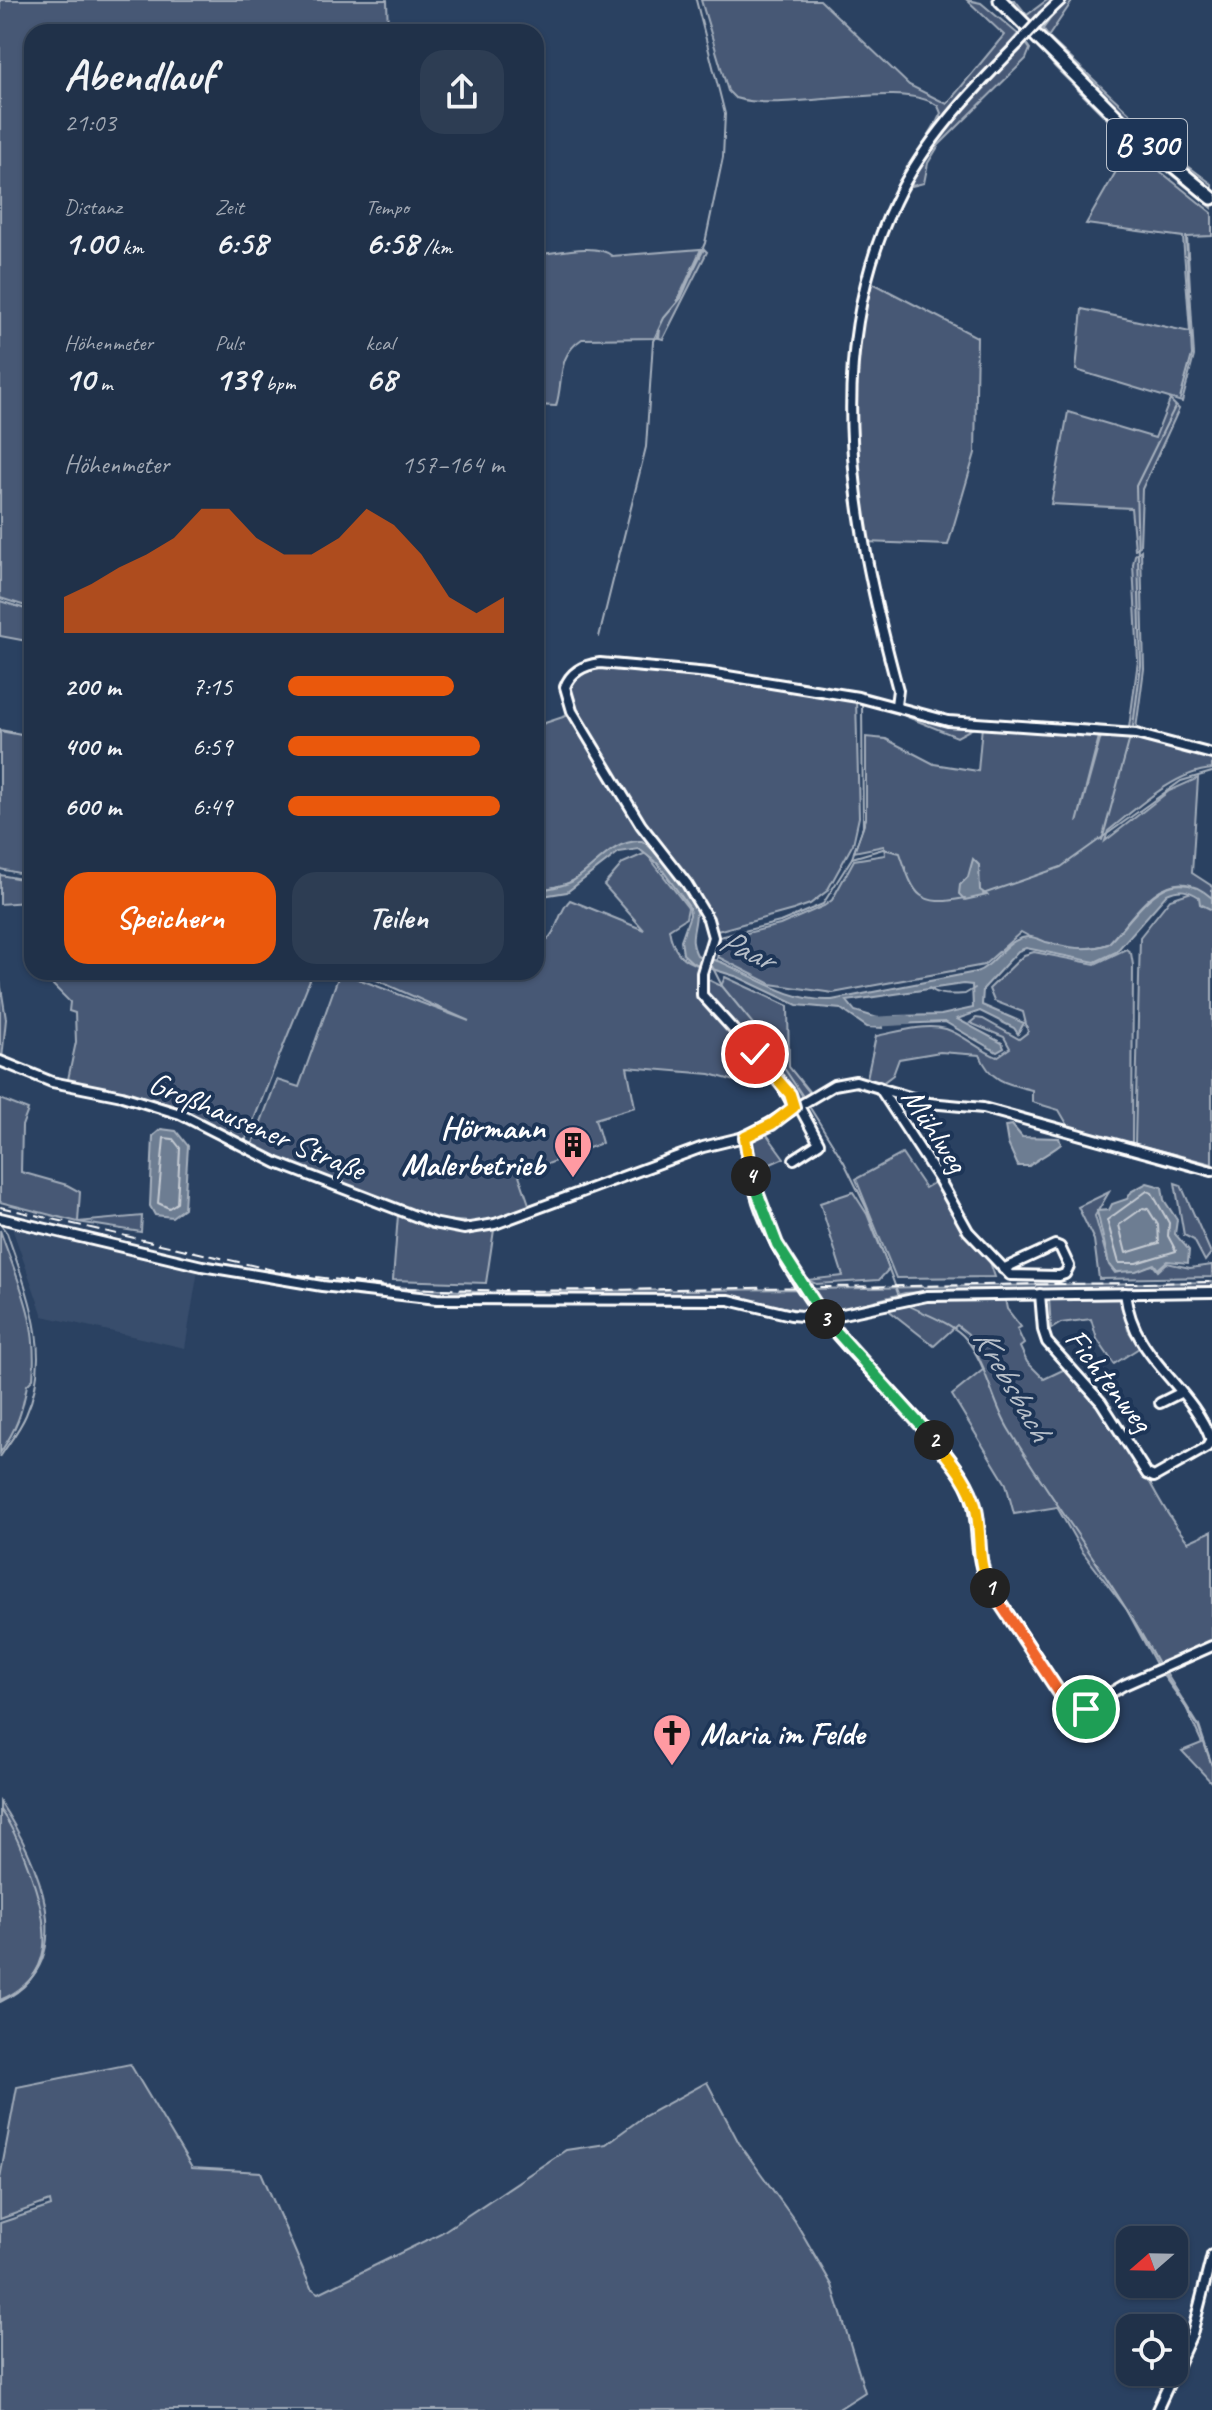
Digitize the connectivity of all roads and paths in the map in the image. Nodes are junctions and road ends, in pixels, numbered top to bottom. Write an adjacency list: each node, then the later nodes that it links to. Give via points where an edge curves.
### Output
1 (1000, 0): 3 (highway, B 300, via 1129,129)
2 (1061, 0): 4 (street, bridge, via 946,123 903,187 876,248 860,304 851,379 854,475 872,594 898,690)
3 (1212, 198)
4 (896, 705): 5 (street, via 948,721 1136,734); 8 (street, via 654,667 588,664 568,681 566,698 572,711 641,825 704,911 713,937 702,973 705,1001)
5 (1212, 754)
6 (0, 1061): 9 (street, Großhausener Straße, via 67,1086 180,1114 277,1163 408,1215 464,1229 495,1224 703,1147)
7 (879, 1087): 8 (street, Mühlweg, via 849,1080); 11 (street, via 929,1103 1015,1115); 13 (street, Mühlweg, via 968,1231)
8 (802, 1104): 9 (street, Mühlweg); 10 (street, via 819,1143)
9 (741, 1138): 17 (street, via 771,1234)
10 (794, 1159)
11 (1212, 1171)
12 (0, 1218): 17 (street, via 202,1266 369,1293 515,1302 729,1300)
13 (1003, 1269): 13 (street, via 1015,1276 1059,1276 1069,1266 1055,1245)
14 (1212, 1292): 15 (street)
15 (1125, 1293): 16 (street); 18 (street, via 1134,1332)
16 (1040, 1294): 17 (street, via 908,1299); 18 (street, Fichtenweg, via 1047,1342 1093,1392 1154,1477 1211,1443)
17 (824, 1318): 20 (street, via 962,1477 977,1513 985,1578 1073,1712)
18 (1180, 1393): 19 (street)
19 (1160, 1403)
20 (1212, 1646)
21 (1212, 2255): 22 (street, via 1192,2334)
22 (1157, 2410)

